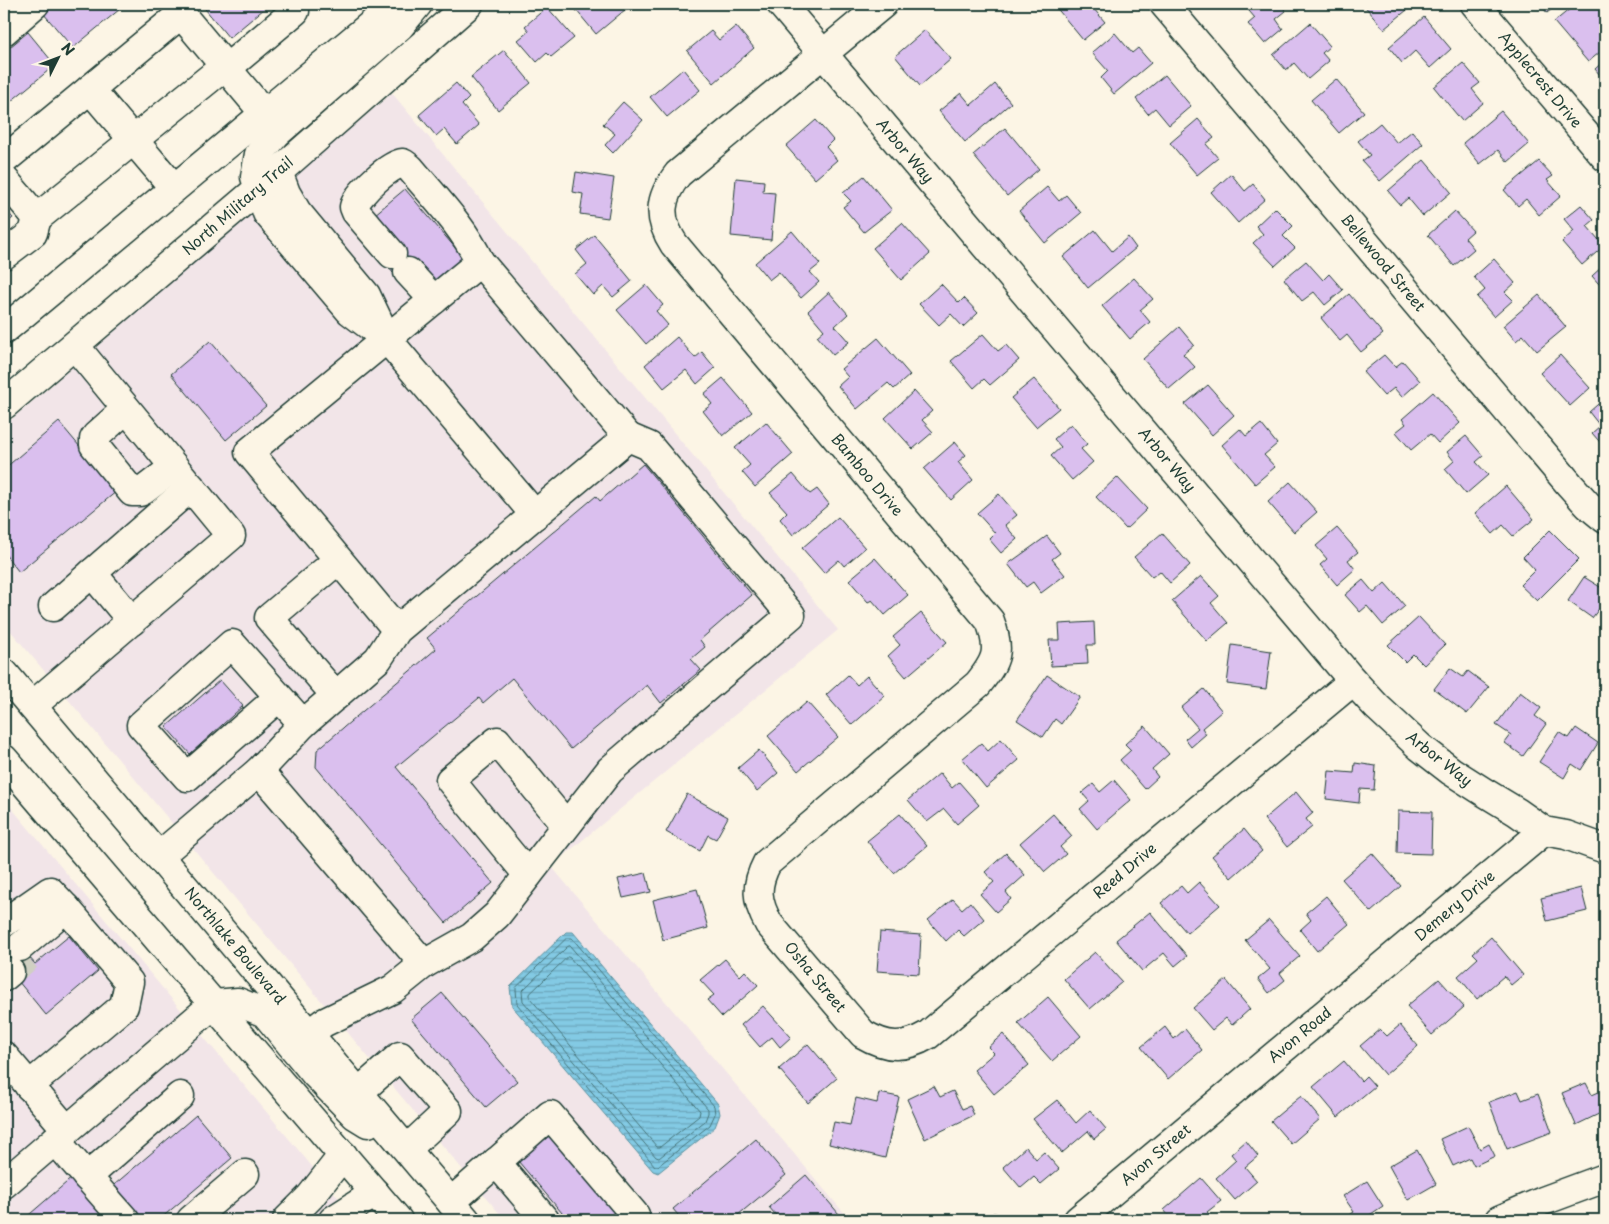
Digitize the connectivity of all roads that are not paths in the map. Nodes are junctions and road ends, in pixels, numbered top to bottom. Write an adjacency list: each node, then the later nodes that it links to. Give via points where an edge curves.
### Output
1 (35, 4): 11 (street)
2 (290, 4): 14 (street, via 295,11)
3 (396, 4): 16 (street)
4 (418, 4): 21 (street, via 399,26 277,132 259,154 255,177)
5 (448, 4): 12 (street)
6 (469, 4): 12 (street, North Military Trail)
7 (782, 4): 13 (street, Arbor Way)
8 (883, 4): 13 (street)
9 (1164, 4): 36 (street, Bellewood Street, via 1570,485)
10 (1476, 4): 18 (street, Applecrest Drive)
11 (4, 31)
12 (435, 33): 21 (street, North Military Trail)
13 (823, 54): 43 (street, Arbor Way); 57 (street, Bamboo Drive, via 678,174 663,201 662,218 666,232 990,621 996,636 996,651 992,666 978,684 767,863 760,876)
14 (225, 66): 15 (street, via 181,14); 16 (street); 17 (street)
15 (90, 89): 17 (street); 19 (street)
16 (264, 114): 22 (street)
17 (134, 140): 22 (street); 23 (street)
18 (1605, 157)
19 (4, 160)
20 (4, 179): 23 (street)
21 (269, 180): 28 (street, via 267,213 350,310); 29 (street, North Military Trail)
22 (174, 188): 27 (street)
23 (37, 218): 24 (street, via 33,232)
24 (4, 255)
25 (480, 262): 26 (street); 26 (street, via 462,230 410,168 402,163 394,165 358,197 354,207); 32 (street)
26 (434, 300): 28 (street)
27 (4, 330)
28 (387, 339): 35 (street); 37 (street, via 249,452)
29 (74, 346): 30 (street, North Military Trail); 31 (street)
30 (4, 406)
31 (126, 409): 33 (street); 33 (street, via 93,442 132,492 140,492)
32 (628, 437): 35 (street); 52 (street, via 649,446 790,615 610,770)
33 (174, 466): 34 (street)
34 (191, 487): 38 (street); 40 (street, via 231,536)
35 (535, 515): 41 (street)
36 (1605, 519)
37 (338, 560): 41 (street); 44 (street, via 269,618)
38 (92, 573): 39 (street); 40 (street)
39 (53, 607)
40 (132, 621): 46 (street)
41 (397, 630): 44 (street, via 378,659)
42 (4, 673): 46 (street, Northlake Boulevard)
43 (1353, 681): 53 (street, Arbor Way, via 1420,747); 64 (street, Reed Drive, via 928,1035 915,1043)
44 (336, 696): 47 (street)
45 (272, 703): 47 (street); 49 (street); 49 (street, via 232,644 141,725)
46 (32, 706): 55 (street, Northlake Boulevard)
47 (303, 724): 50 (street)
48 (4, 759): 62 (street)
49 (179, 768): 51 (street)
50 (259, 771): 51 (street); 60 (street)
51 (214, 809): 55 (street)
52 (566, 825): 56 (street); 56 (street, via 497,741 450,780)
53 (1544, 831): 54 (street, Arbor Way); 61 (street, Demery Drive)
54 (1605, 849)
55 (159, 856): 63 (street, Northlake Boulevard)
56 (528, 875): 60 (street, via 497,915 472,937)
57 (758, 891): 64 (street, Osha Street, via 762,912 769,924 863,1034)
58 (63, 905): 59 (street); 59 (street); 66 (street, via 129,982 124,1006)
59 (13, 953)
60 (424, 964): 63 (street, via 393,989 323,1023)
61 (1365, 980): 67 (street, Avon Road)
62 (214, 1004): 70 (street); 71 (street, via 238,1002 265,1013 316,1075 355,1115); 72 (street)
63 (310, 1034): 68 (street, Northlake Boulevard)
64 (891, 1046)
65 (4, 1056): 66 (street)
66 (29, 1086): 70 (street)
67 (1234, 1090): 87 (street, Avon Street)
68 (359, 1092): 71 (street, Northlake Boulevard); 71 (street, via 400,1056 448,1112)
69 (180, 1096): 75 (street)
70 (61, 1135): 75 (street); 77 (street)
71 (406, 1149): 79 (street, Northlake Boulevard)
72 (343, 1155): 78 (street); 82 (street)
73 (496, 1162): 79 (street); 85 (street); 86 (street, via 550,1115 635,1214)
74 (245, 1174): 81 (street)
75 (87, 1177): 80 (street)
76 (1605, 1178): 88 (street)
77 (4, 1184)
78 (375, 1194): 83 (street); 84 (street)
79 (458, 1211)
80 (125, 1220)
81 (190, 1220)
82 (287, 1220)
83 (333, 1220)
84 (398, 1220)
85 (545, 1220)
86 (629, 1220)
87 (1078, 1220)
88 (1499, 1220)

